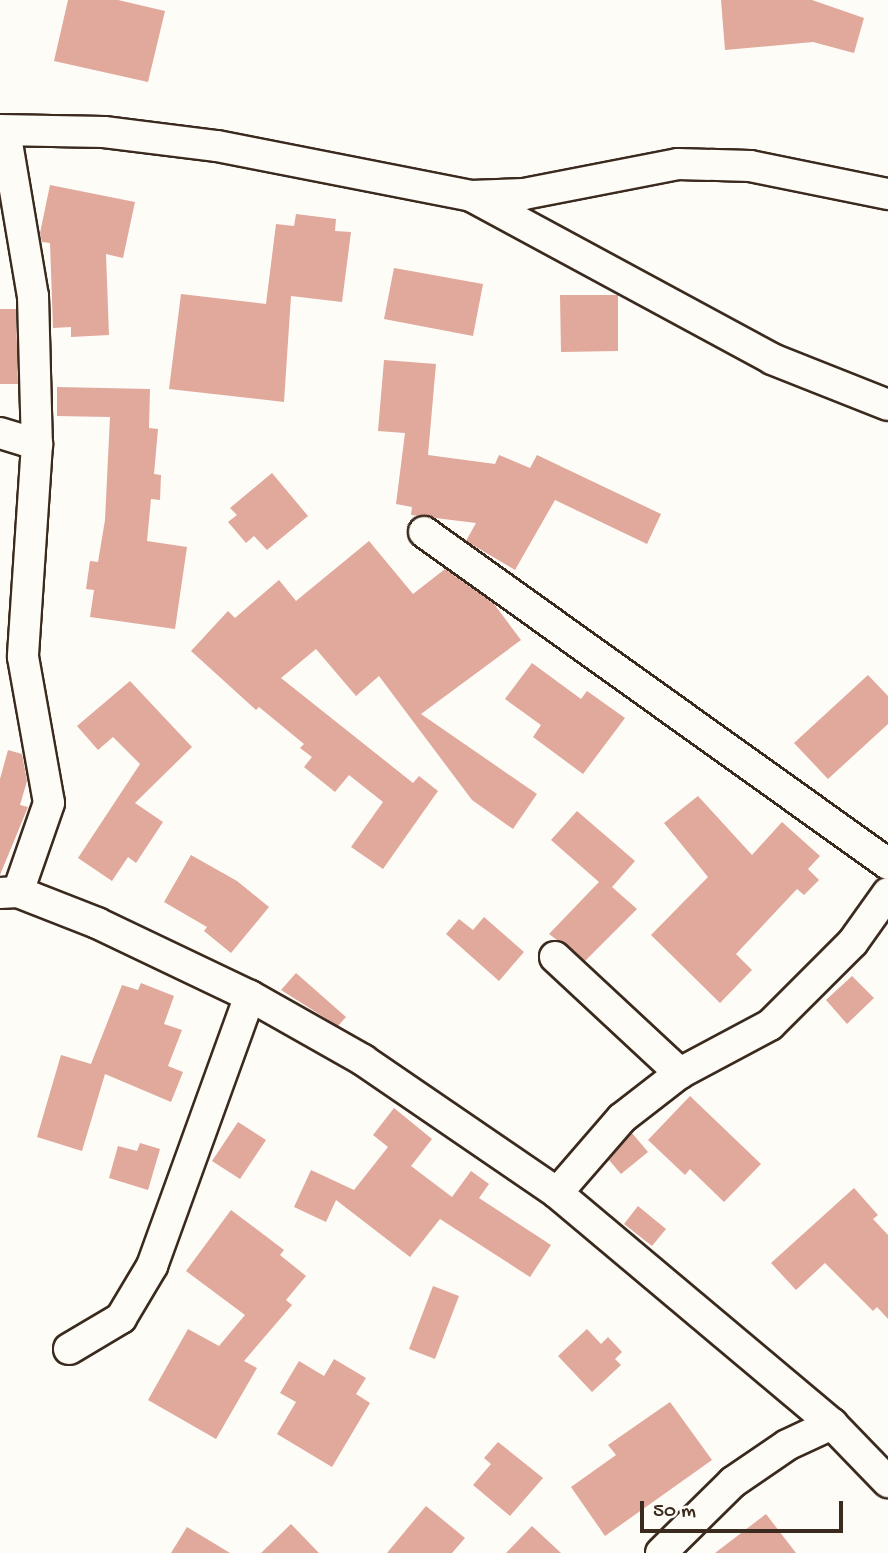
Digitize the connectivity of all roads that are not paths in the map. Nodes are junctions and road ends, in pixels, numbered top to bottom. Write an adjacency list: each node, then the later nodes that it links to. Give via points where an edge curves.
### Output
1 (3, 131): 3 (street, via 104,132 204,145); 6 (street, via 33,296)
2 (888, 194): 3 (street, via 750,166 678,164 524,194)
3 (471, 196): 4 (street, via 772,359)
4 (888, 405)
5 (0, 433): 6 (street)
6 (37, 444): 9 (street, via 23,657 49,803)
7 (424, 532): 8 (street)
8 (888, 864)
9 (9, 893): 12 (street, via 97,923)
10 (888, 893): 13 (street, via 853,942 770,1025)
11 (555, 957): 13 (street)
12 (250, 996): 14 (street, via 363,1060); 15 (street, via 152,1266 121,1318)
13 (680, 1073): 14 (street, via 622,1118)
14 (557, 1193): 16 (street)
15 (69, 1349)
16 (832, 1424): 17 (street); 18 (street, via 787,1445 733,1482)
17 (888, 1482)
18 (661, 1553)

